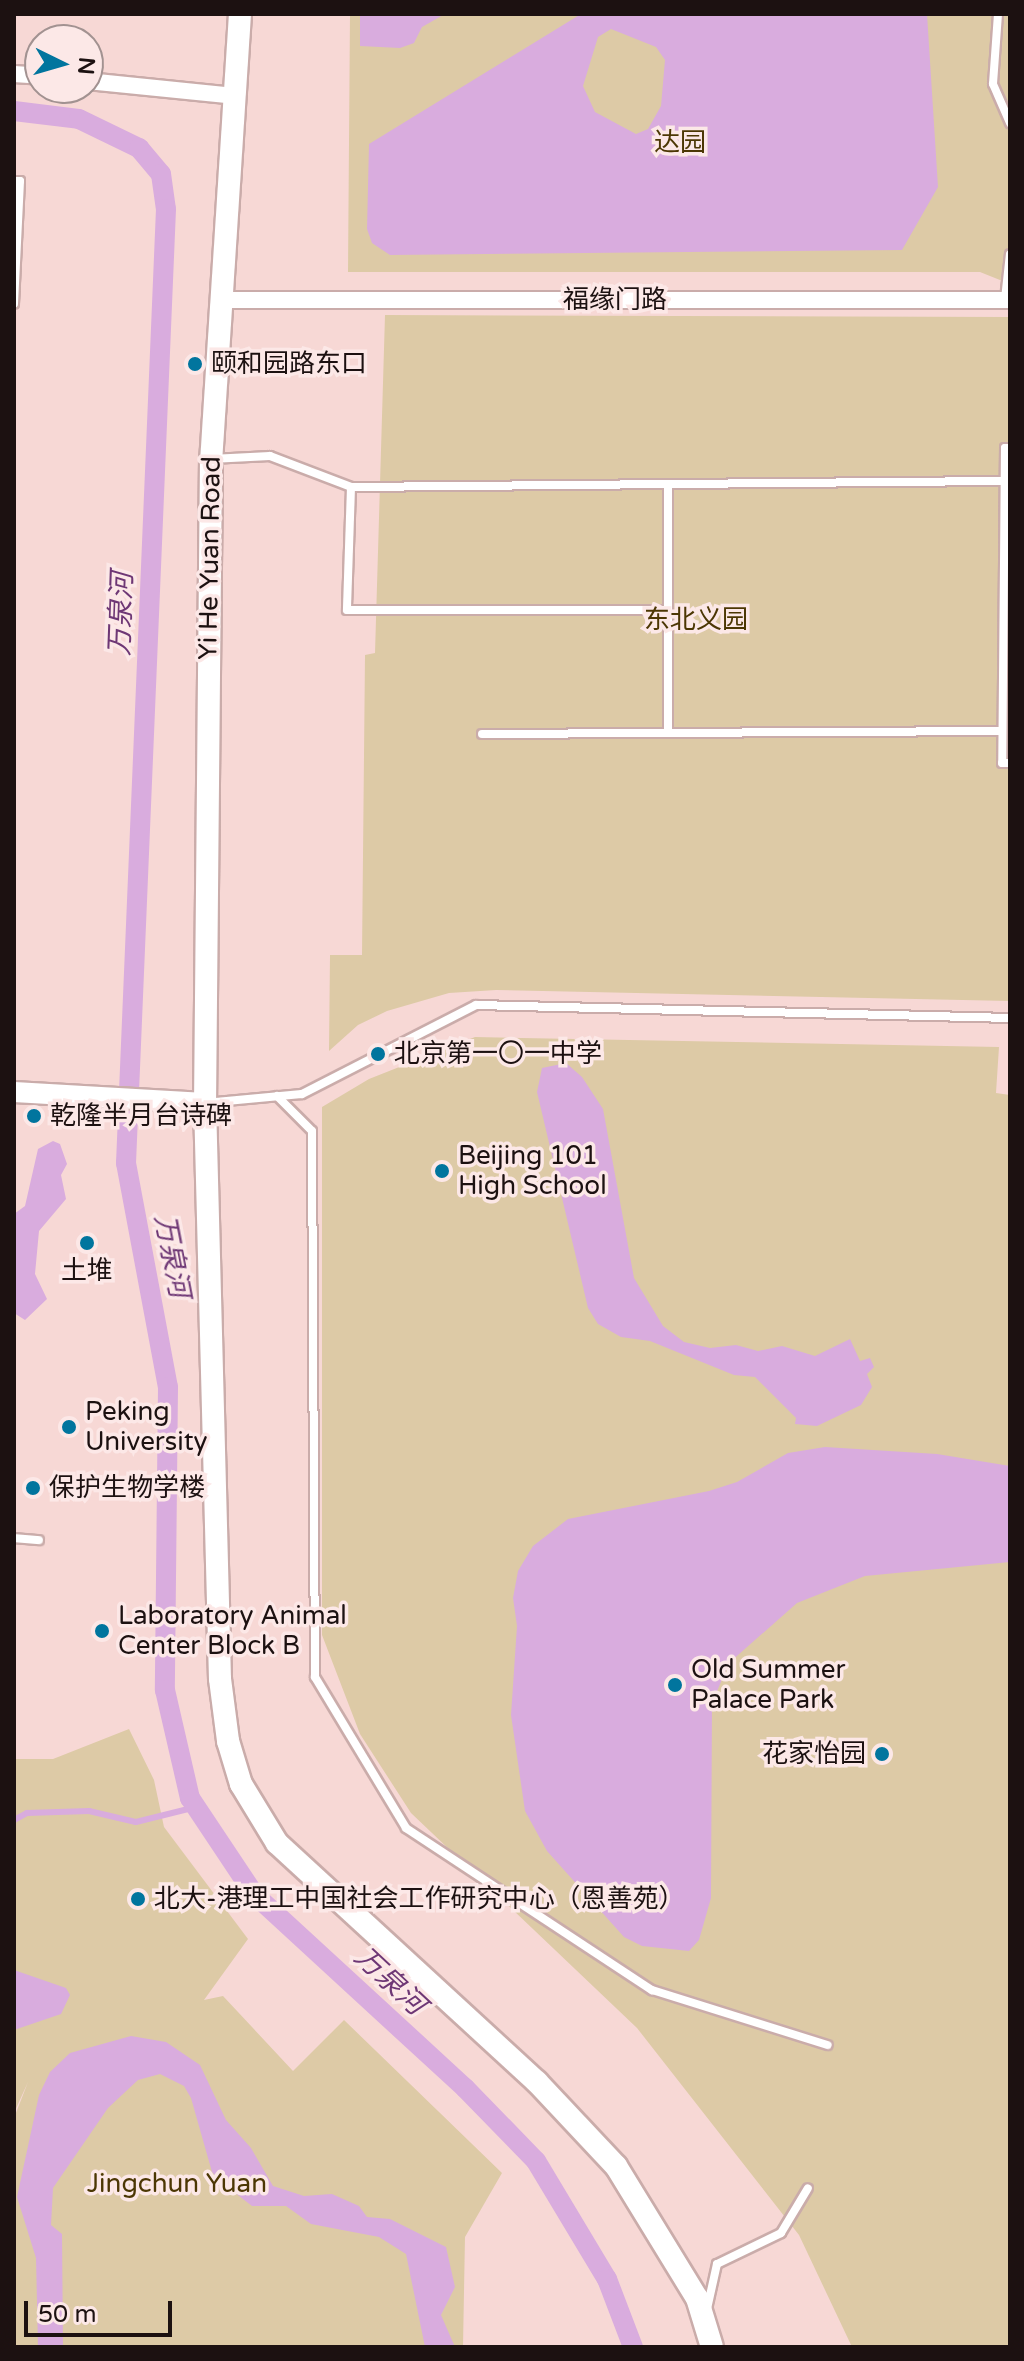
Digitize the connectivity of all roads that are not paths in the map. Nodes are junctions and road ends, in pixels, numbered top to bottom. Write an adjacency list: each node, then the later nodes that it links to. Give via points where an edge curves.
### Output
1 (240, 14): 4 (main road, Yi He Yuan Road)
2 (998, 14): 5 (lane, via 993,84)
3 (104, 83): 4 (street)
4 (236, 96): 8 (main road, Yi He Yuan Road)
5 (1010, 123)
6 (14, 181): 10 (lane, via 20,181)
7 (1010, 254): 9 (lane)
8 (220, 300): 9 (street, 福缘门路); 12 (main road, Yi He Yuan Road)
9 (1007, 300)
10 (14, 304)
11 (1010, 448): 13 (lane, via 1005,448)
12 (211, 459): 15 (lane, via 270,456); 24 (main road, Yi He Yuan Road)
13 (1004, 481): 14 (lane); 17 (lane)
14 (668, 484): 15 (lane); 16 (lane)
15 (351, 487): 16 (lane, via 347,610)
16 (668, 610): 18 (lane)
17 (1002, 731): 18 (lane); 20 (lane, via 1002,763)
18 (668, 733): 19 (lane)
19 (482, 734)
20 (1010, 763)
21 (1010, 1018): 23 (lane, via 476,1005 302,1094)
22 (14, 1092): 24 (street)
23 (277, 1096): 24 (lane); 27 (lane, via 312,1131 315,1677 406,1828 652,1990)
24 (205, 1103): 29 (main road, Yi He Yuan Road, via 220,1679 241,1784 277,1843 537,2082 616,2166 697,2298)
25 (14, 1538): 26 (lane)
26 (39, 1540)
27 (828, 2045)
28 (808, 2188): 29 (lane, via 781,2233 717,2264)
29 (704, 2321): 30 (main road, Yi He Yuan Road)
30 (712, 2347)

